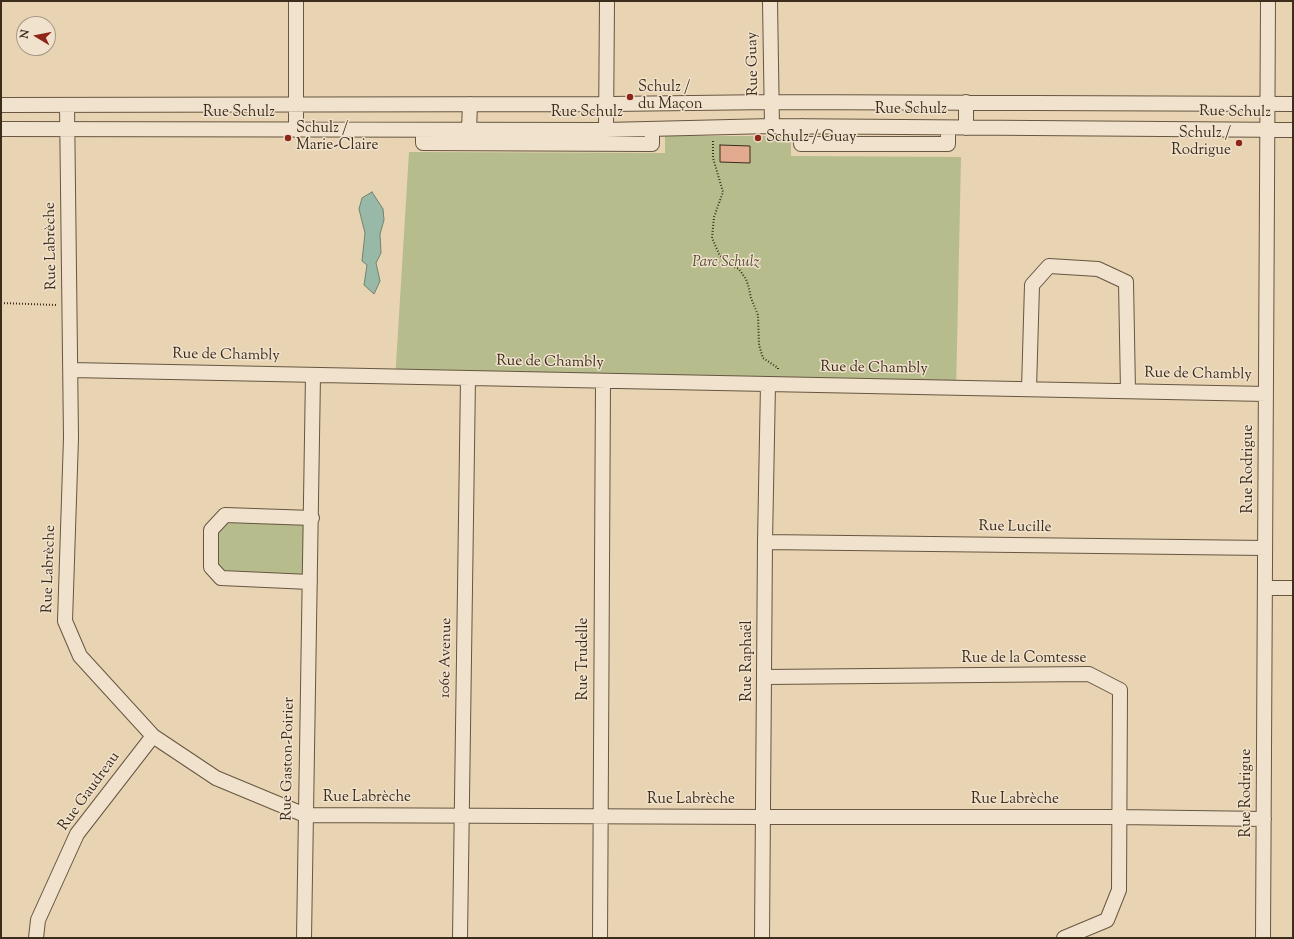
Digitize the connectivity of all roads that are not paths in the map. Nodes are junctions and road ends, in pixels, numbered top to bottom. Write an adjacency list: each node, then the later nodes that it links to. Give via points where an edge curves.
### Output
1 (296, 1): 13 (street)
2 (607, 1): 8 (street)
3 (770, 1): 5 (street, Rue Guay)
4 (1268, 1): 9 (street, Rue Rodrigue)
5 (772, 102): 6 (street, Rue Schulz); 8 (street, Rue Schulz); 14 (street, Rue Guay)
6 (966, 102): 9 (street, Rue Schulz); 15 (street)
7 (470, 104): 8 (street, Rue Schulz); 13 (street, Rue Schulz); 21 (street)
8 (606, 104): 22 (street)
9 (1268, 104): 10 (street, Rue Schulz); 23 (street, Rue Rodrigue)
10 (1293, 104)
11 (1, 105): 12 (street, Rue Schulz)
12 (67, 105): 13 (street, Rue Schulz); 17 (street, Rue Labrèche)
13 (296, 105): 19 (street)
14 (772, 126): 15 (street, Rue Schulz); 18 (street, Rue Schulz)
15 (966, 128): 23 (street, Rue Schulz)
16 (1, 129): 17 (street, Rue Schulz)
17 (67, 129): 19 (street, Rue Schulz); 25 (street, Rue Labrèche)
18 (652, 129): 20 (street, via 652,144 423,143); 22 (street, Rue Schulz)
19 (296, 130): 20 (street, Rue Schulz)
20 (423, 130): 21 (street, Rue Schulz)
21 (469, 130): 22 (street, Rue Schulz)
22 (606, 130)
23 (1268, 130): 24 (street, Rue Schulz); 32 (street, Rue Rodrigue)
24 (1293, 130)
25 (71, 370): 26 (street, Rue de Chambly); 40 (street, Rue Labrèche, via 65,621 80,656)
26 (313, 375): 27 (street, Rue de Chambly); 33 (street, Rue Gaston-Poirier)
27 (468, 378): 28 (street, Rue de Chambly); 42 (street, 106e Avenue)
28 (603, 381): 29 (street, Rue de Chambly); 43 (street, Rue Trudelle)
29 (774, 384): 30 (street, Rue de Chambly); 34 (street, Rue Raphaël)
30 (1029, 389): 31 (street, Rue de Chambly); 31 (street, Rue de Chambly, via 1032,284 1049,266 1098,269 1126,282)
31 (1128, 391): 32 (street, Rue de Chambly)
32 (1266, 394): 35 (street, Rue Rodrigue)
33 (312, 518): 36 (street, Rue Gaston-Poirier); 36 (street, via 224,515 211,530 211,567 222,578)
34 (765, 542): 35 (street, Rue Lucille); 39 (street, Rue Raphaël)
35 (1265, 548): 37 (street, Rue Rodrigue)
36 (310, 582): 41 (street, Rue Gaston-Poirier)
37 (1265, 588): 38 (street); 46 (street, Rue Rodrigue)
38 (1293, 588)
39 (765, 677): 44 (street, Rue Raphaël); 45 (street, Rue de la Comtesse, via 1089,674 1120,690)
40 (153, 736): 41 (street, Rue Labrèche, via 216,778); 47 (street, Rue Gaudreau, via 77,834 38,920)
41 (305, 815): 42 (street, Rue Labrèche); 48 (street, Rue Gaston-Poirier)
42 (462, 816): 43 (street, Rue Labrèche); 49 (street, 106e Avenue)
43 (600, 816): 44 (street, Rue Labrèche); 50 (street, Rue Trudelle)
44 (763, 817): 45 (street, Rue Labrèche); 51 (street, Rue Raphaël)
45 (1119, 817): 46 (street, Rue Labrèche); 52 (street, Rue de la Comtesse, via 1119,890 1107,920)
46 (1264, 819): 53 (street, Rue Rodrigue)
47 (36, 938)
48 (304, 938)
49 (460, 938)
50 (600, 938)
51 (762, 938)
52 (1064, 938)
53 (1263, 938)

